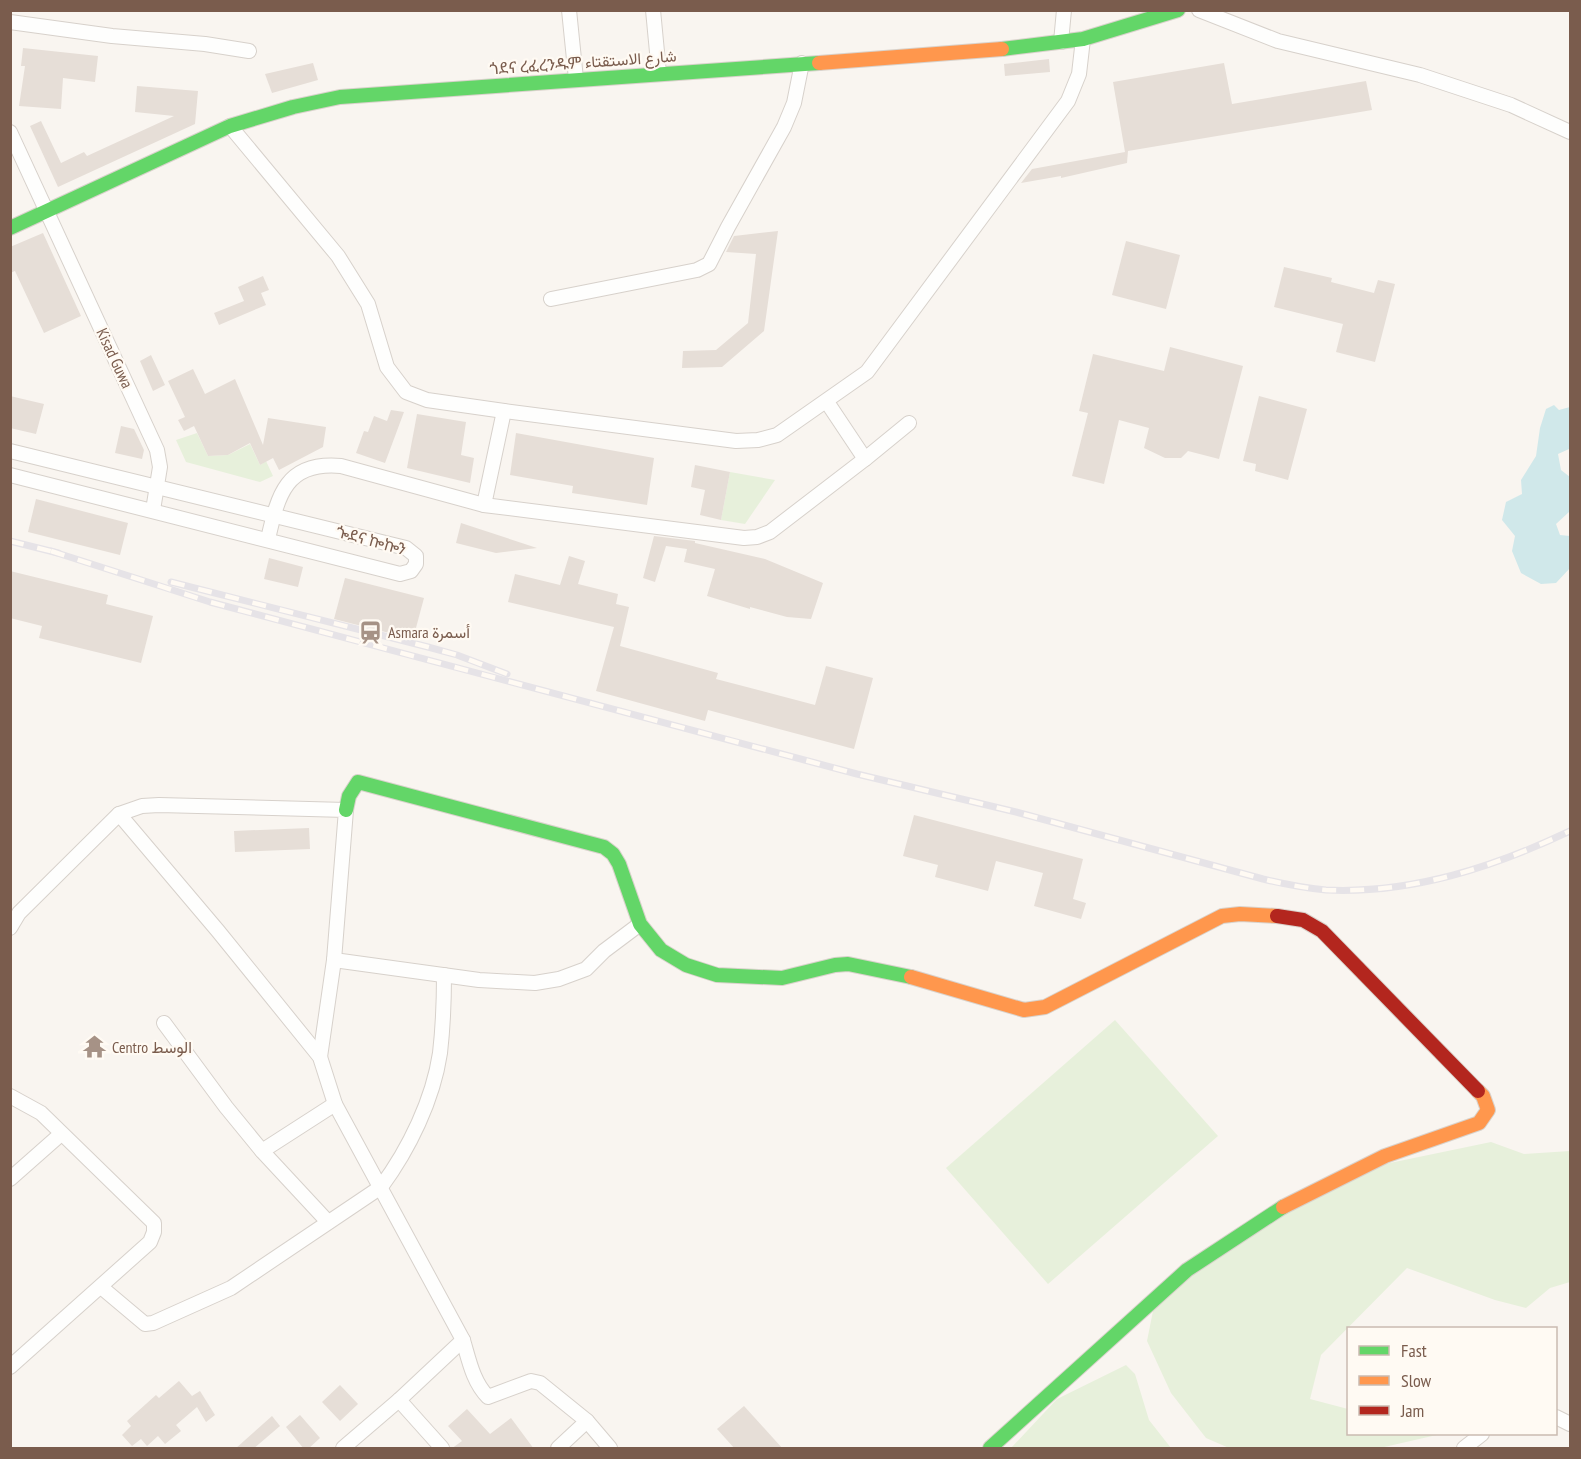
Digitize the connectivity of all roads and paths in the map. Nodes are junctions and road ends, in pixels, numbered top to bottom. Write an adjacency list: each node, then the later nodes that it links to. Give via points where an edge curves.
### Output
1 (569, 10): 12 (street)
2 (653, 10): 11 (street)
3 (1064, 10): 8 (street)
4 (1178, 10): 7 (main road, ጎደና ረፈረንዱም شارع الاستقتاء)
5 (1199, 10): 15 (street, via 1278,41 1420,75 1510,105)
6 (10, 22): 9 (street)
7 (1083, 39): 8 (main road, ጎደና ረፈረንዱም شارع الاستقتاء); 19 (street, via 1078,74 1068,101 867,372)
8 (1061, 42): 10 (main road, ጎደና ረፈረንዱም شارع الاستقتاء, via 990,51)
9 (249, 51)
10 (802, 63): 11 (main road, ጎደና ረፈረንዱም شارع الاستقتاء); 18 (street, via 794,103 784,126 710,264 697,270)
11 (659, 73): 12 (main road, ጎደና ረፈረንዱም شارع الاستقتاء)
12 (576, 79): 13 (main road, ጎደና ረፈረንዱም شارع الاستقتاء, via 340,97)
13 (230, 126): 16 (main road, ጎደና ረፈረንዱም شارع الاستقتاء); 20 (street, via 338,256 368,304 387,367 406,392 427,400)
14 (10, 132): 16 (street, Kisad Guwa)
15 (1570, 132)
16 (47, 211): 17 (main road, ጎደና ረፈረንዱም شارع الاستقتاء); 25 (street, Kisad Guwa, via 157,450)
17 (10, 228)
18 (551, 299)
19 (827, 402): 20 (street, via 777,435 736,441); 23 (street)
20 (504, 411): 26 (street)
21 (909, 423): 23 (street)
22 (10, 451): 25 (street, ጐደና ኰኰን)
23 (865, 459): 26 (street, via 770,532 757,537)
24 (10, 475): 27 (street, ጐደና ኰኰን)
25 (158, 486): 27 (street, Kisad Guwa); 28 (street, ጐደና ኰኰን)
26 (484, 505): 28 (street, via 326,464 288,482)
27 (153, 510): 29 (street, ጐደና ኰኰን)
28 (273, 515): 29 (street); 29 (street, ጐደና ኰኰን, via 406,548 416,556 416,564 411,572 399,574)
29 (268, 539)
30 (346, 810): 31 (street, via 159,805); 32 (main road, via 358,782 598,845 613,854 619,864); 34 (street)
31 (119, 814): 33 (street, via 19,913); 37 (street)
32 (640, 924): 35 (street, via 586,969 559,979 535,983); 55 (main road, via 661,950 686,965 717,975 782,978 848,964 904,975 1024,1010 1045,1007 1222,916 1244,914 1302,920 1322,931 1483,1096 1488,1110 1479,1123 1384,1156 1289,1203 1187,1270)
33 (10, 928)
34 (334, 960): 35 (street); 37 (street)
35 (444, 975): 43 (street, via 440,1055 432,1087 398,1164)
36 (164, 1023): 41 (street)
37 (320, 1057): 39 (street)
38 (10, 1096): 40 (street, via 41,1113)
39 (335, 1104): 41 (street); 43 (street)
40 (61, 1134): 42 (street); 45 (street, via 153,1223 150,1242)
41 (262, 1151): 44 (street)
42 (10, 1179)
43 (381, 1187): 44 (street); 46 (street)
44 (328, 1222): 45 (street, via 231,1288 153,1323 145,1324)
45 (101, 1287): 47 (street)
46 (463, 1340): 48 (street); 49 (street, via 476,1381 488,1397 531,1382 540,1383)
47 (10, 1367)
48 (399, 1400): 51 (street); 52 (street)
49 (587, 1421): 53 (street); 54 (street)
50 (1481, 1435): 56 (street)
51 (343, 1449)
52 (442, 1449)
53 (558, 1449)
54 (610, 1449)
55 (990, 1449)
56 (1464, 1449)

